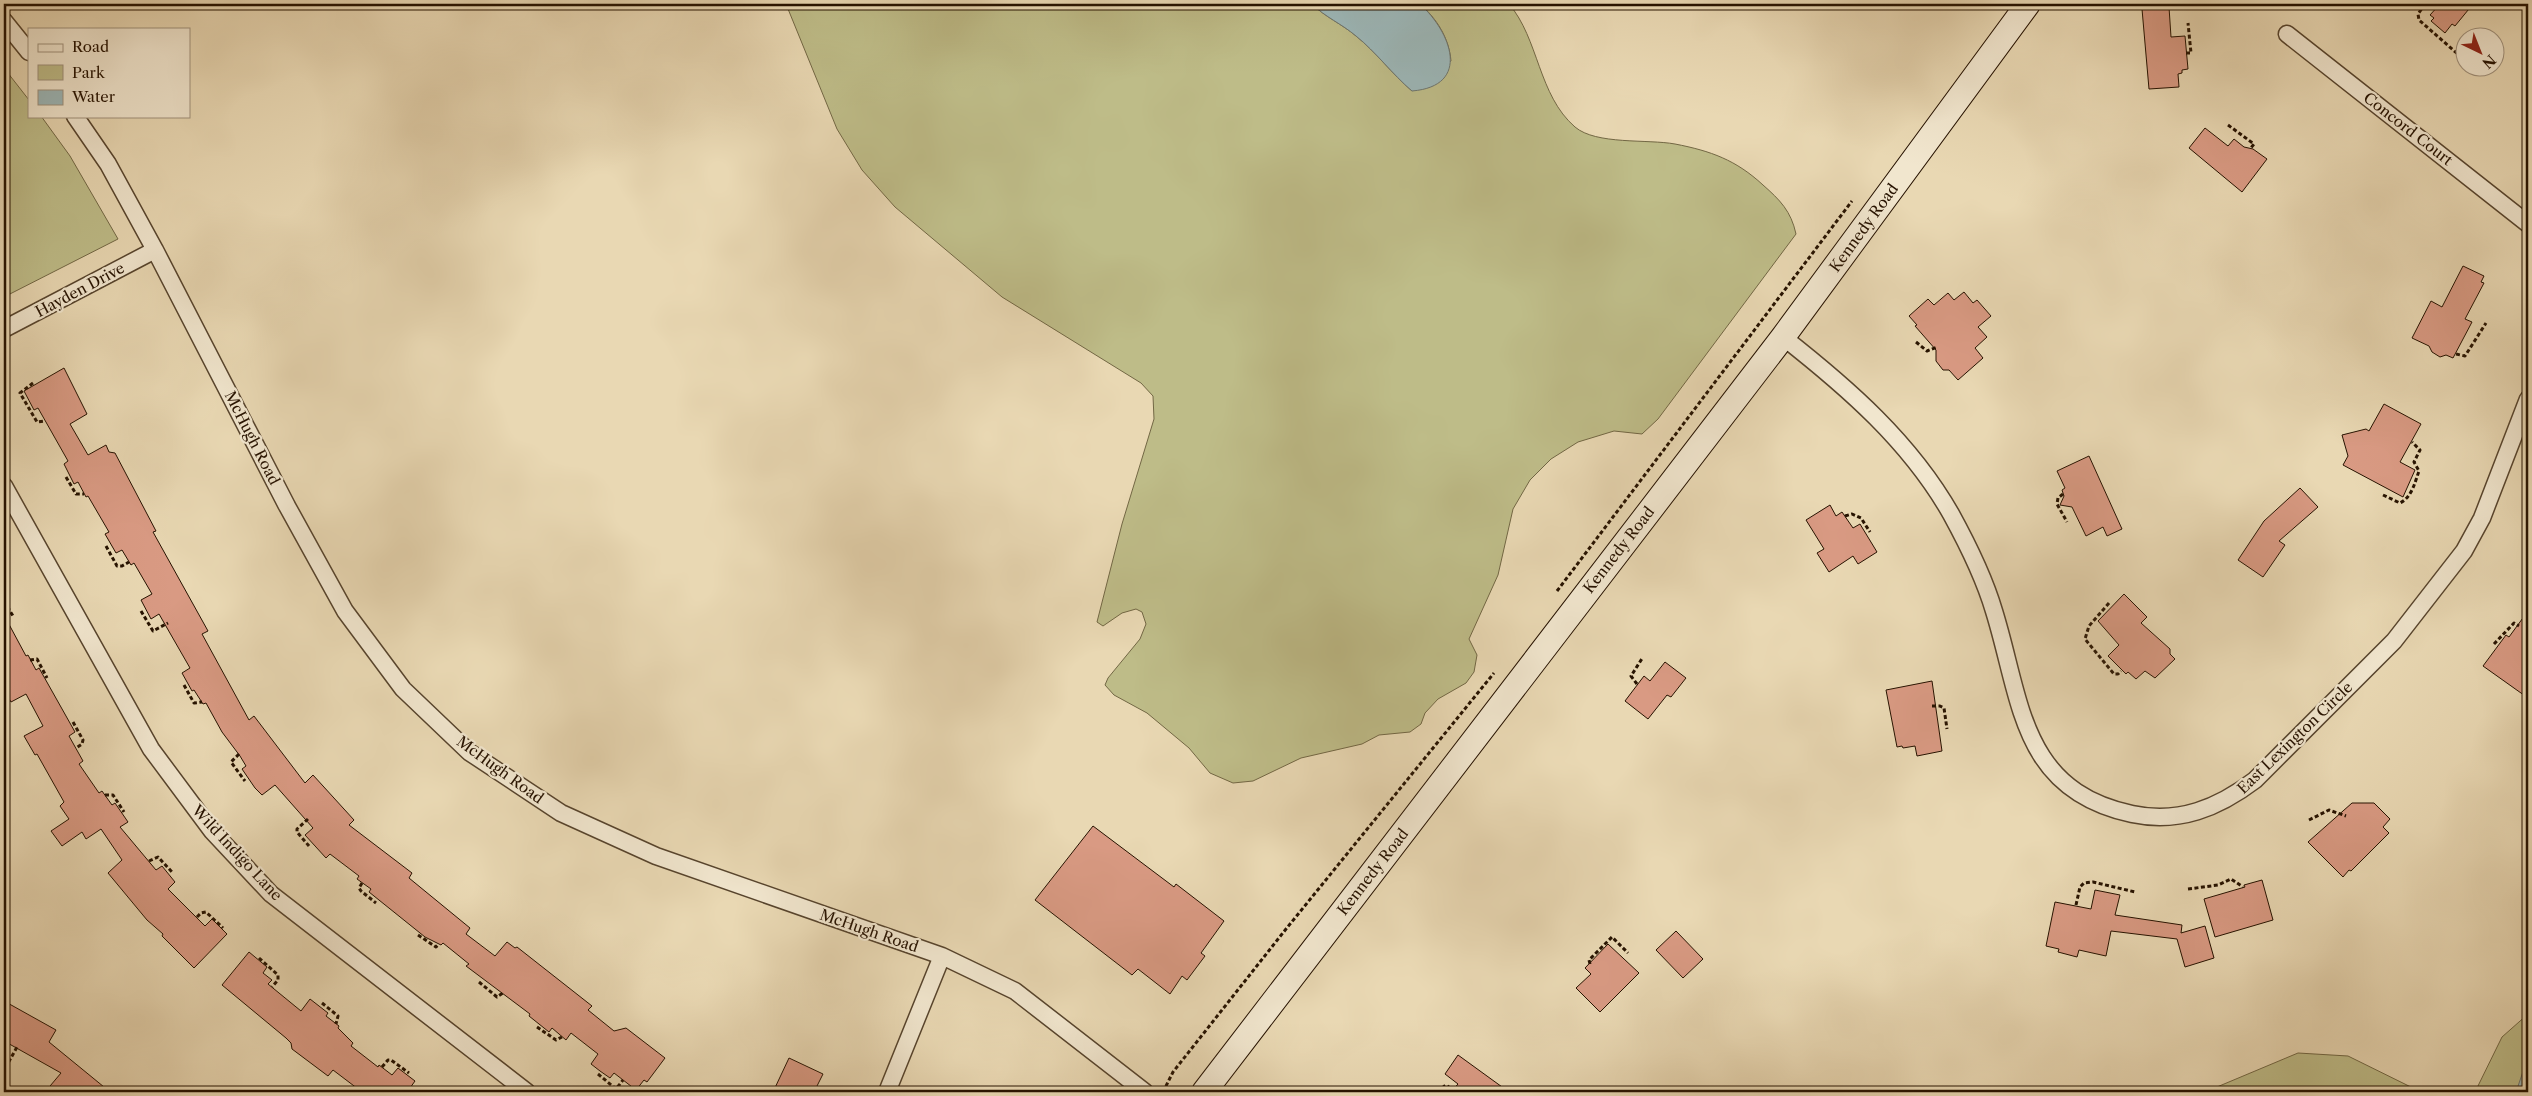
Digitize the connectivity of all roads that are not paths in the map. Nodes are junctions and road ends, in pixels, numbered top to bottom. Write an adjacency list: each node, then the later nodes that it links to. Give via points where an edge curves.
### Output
1 (2028, 4): 9 (main road, Kennedy Road)
2 (4, 21): 4 (street)
3 (2287, 34): 6 (street, Concord Court)
4 (28, 51)
5 (76, 118): 7 (street, McHugh Road, via 108,164)
6 (2528, 224)
7 (155, 250): 8 (street, Hayden Drive); 12 (street, McHugh Road, via 282,497 345,611 403,689 469,752 561,813 656,856)
8 (4, 329)
9 (1783, 337): 10 (street, East Lexington Circle, via 1874,414 1936,488 1977,565 1994,609 2027,732 2053,772 2074,790 2110,810 2161,817 2195,814 2232,797 2255,780 2394,641 2464,551 2482,518); 16 (main road, Kennedy Road)
10 (2528, 399)
11 (4, 486): 13 (street, Wild Indigo Lane, via 152,749 212,831 271,894)
12 (942, 956): 14 (street); 15 (street, McHugh Road, via 1015,991)
13 (527, 1092)
14 (887, 1092)
15 (1145, 1092)
16 (1204, 1092)

